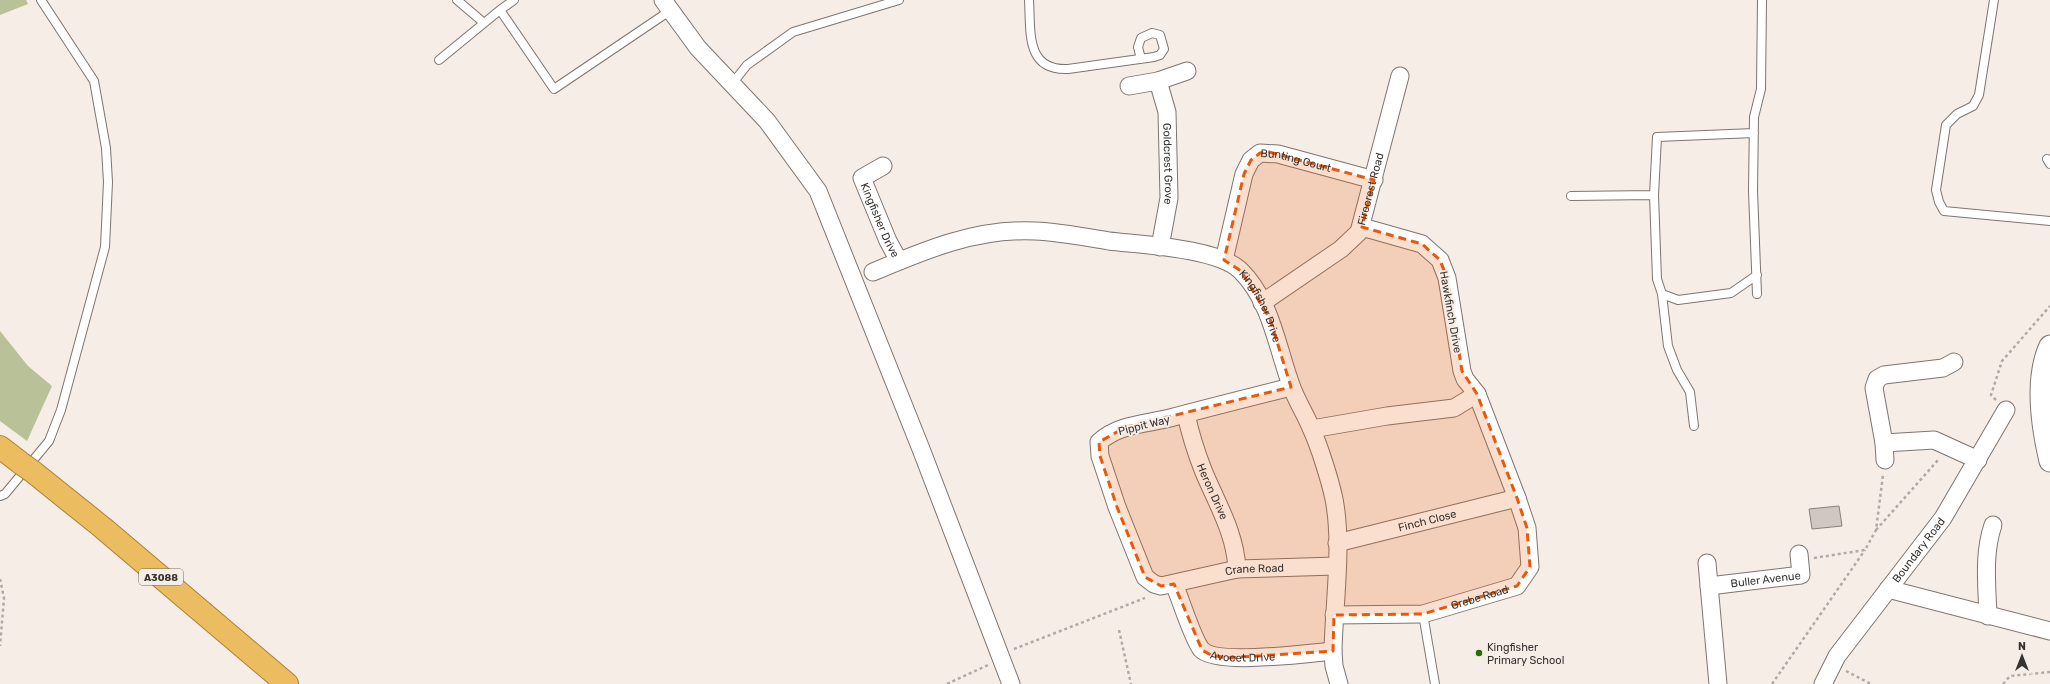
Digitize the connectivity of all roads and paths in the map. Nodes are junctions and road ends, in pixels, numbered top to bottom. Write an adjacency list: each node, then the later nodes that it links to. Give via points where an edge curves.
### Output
1 (41, 0): 48 (lane, via 94,80 106,148 108,182 105,247 61,410 49,441 5,494)
2 (457, 0): 10 (lane)
3 (514, 0): 9 (lane)
4 (899, 0): 16 (lane, via 793,32 747,65)
5 (1028, 0): 11 (lane, via 1032,43 1036,56 1045,66 1054,70 1068,69)
6 (1762, 0): 18 (lane, via 1761,89 1754,117)
7 (1994, 0): 23 (lane, via 1979,95 1973,106 1956,114 1946,125 1936,190 1939,202 1944,211)
8 (667, 5): 9 (lane, via 554,89); 16 (street, via 698,48)
9 (500, 10): 10 (lane)
10 (484, 23): 12 (lane)
11 (1141, 59)
12 (439, 60)
13 (1187, 71): 15 (street)
14 (1400, 76): 20 (street, Firecrest Road)
15 (1158, 81): 17 (street); 25 (street, Goldcrest Grove, via 1167,112 1169,198)
16 (732, 84): 69 (street, via 767,121 818,191 890,377 921,448)
17 (1129, 86)
18 (1754, 133): 21 (lane, via 1657,137); 29 (lane)
19 (883, 166): 27 (street, Kingfisher Drive, via 862,178)
20 (1374, 180): 24 (street, Firecrest Road); 26 (street, Bunting Court, via 1278,154 1260,153 1252,160 1244,174)
21 (1654, 195): 22 (lane); 30 (lane, via 1657,279)
22 (1571, 196)
23 (2050, 221)
24 (1362, 227): 32 (street, Firecrest Road, via 1341,249); 36 (street, Hawkfinch Drive, via 1416,241 1429,248 1440,260 1447,278)
25 (1160, 247): 26 (street, Kingfisher Drive); 27 (street, Kingfisher Drive, via 1035,231 995,232 960,239)
26 (1224, 260): 32 (street, Kingfisher Drive, via 1241,271)
27 (899, 261): 28 (street, Kingfisher Drive)
28 (873, 272)
29 (1756, 275): 30 (lane, via 1731,293 1678,300); 31 (lane)
30 (1662, 294): 41 (lane, via 1668,346 1677,370 1690,392)
31 (1757, 294)
32 (1262, 303): 37 (street, Kingfisher Drive, via 1270,319)
33 (2050, 306): 39 (path, via 2002,361 1991,395)
34 (2050, 346): 47 (street, via 2042,380 2042,415)
35 (1954, 362): 45 (street, via 1943,368 1884,375 1877,379 1874,388)
36 (1465, 379): 38 (street, Grebe Road)
37 (1292, 387): 40 (street, Pippit Way); 42 (street, Kingfisher Drive)
38 (1477, 394): 42 (street, via 1454,408); 49 (street, Grebe Road)
39 (2006, 410): 46 (street, Boundary Road)
40 (1186, 414): 57 (street, Heron Drive, via 1203,471 1229,527); 59 (street, Pippit Way, via 1126,427 1107,435 1099,442 1100,456 1117,507 1145,577 1154,584)
41 (1694, 426)
42 (1312, 429): 52 (street, Kingfisher Drive, via 1334,498)
43 (1951, 446): 45 (street, via 1926,439); 46 (street); 51 (path)
44 (0, 447): 72 (highway, A3088, via 115,538)
45 (1885, 451): 51 (path)
46 (1978, 460): 61 (street, Boundary Road, via 1943,518)
47 (2050, 460)
48 (0, 496)
49 (1517, 498): 52 (street, Finch Close); 62 (street, Grebe Road, via 1526,528 1530,567 1517,586)
50 (1993, 525): 64 (street, via 1987,557)
51 (1876, 530): 53 (path)
52 (1337, 543): 56 (street, Kingfisher Drive)
53 (1865, 550): 54 (path); 79 (path)
54 (1800, 557): 60 (street, Buller Avenue, via 1801,575)
55 (1707, 563): 60 (street)
56 (1336, 566): 57 (street, Crane Road); 63 (street, Kingfisher Drive)
57 (1237, 569): 59 (street, Crane Road)
58 (0, 579): 67 (path, via 4,598)
59 (1168, 585): 68 (street, Avocet Drive, via 1196,641 1202,650 1211,655 1227,658); 69 (path, via 1152,595)
60 (1709, 586): 78 (street)
61 (1888, 589): 64 (street); 70 (street, Boundary Road)
62 (1423, 614): 63 (street, Grebe Road); 77 (lane)
63 (1334, 615): 68 (street, Kingfisher Drive)
64 (1988, 616): 66 (street)
65 (1119, 630): 75 (path)
66 (2050, 631)
67 (0, 646)
68 (1333, 651): 76 (street, Kingfisher Drive)
69 (1000, 657): 73 (path); 74 (street)
70 (1833, 664): 80 (street, Boundary Road); 81 (path)
71 (2050, 672): 82 (path, via 2010,676)
72 (288, 684)
73 (947, 684)
74 (1011, 684)
75 (1131, 684)
76 (1339, 684)
77 (1435, 684)
78 (1718, 684)
79 (1772, 684)
80 (1823, 684)
81 (1871, 684)
82 (2004, 684)

